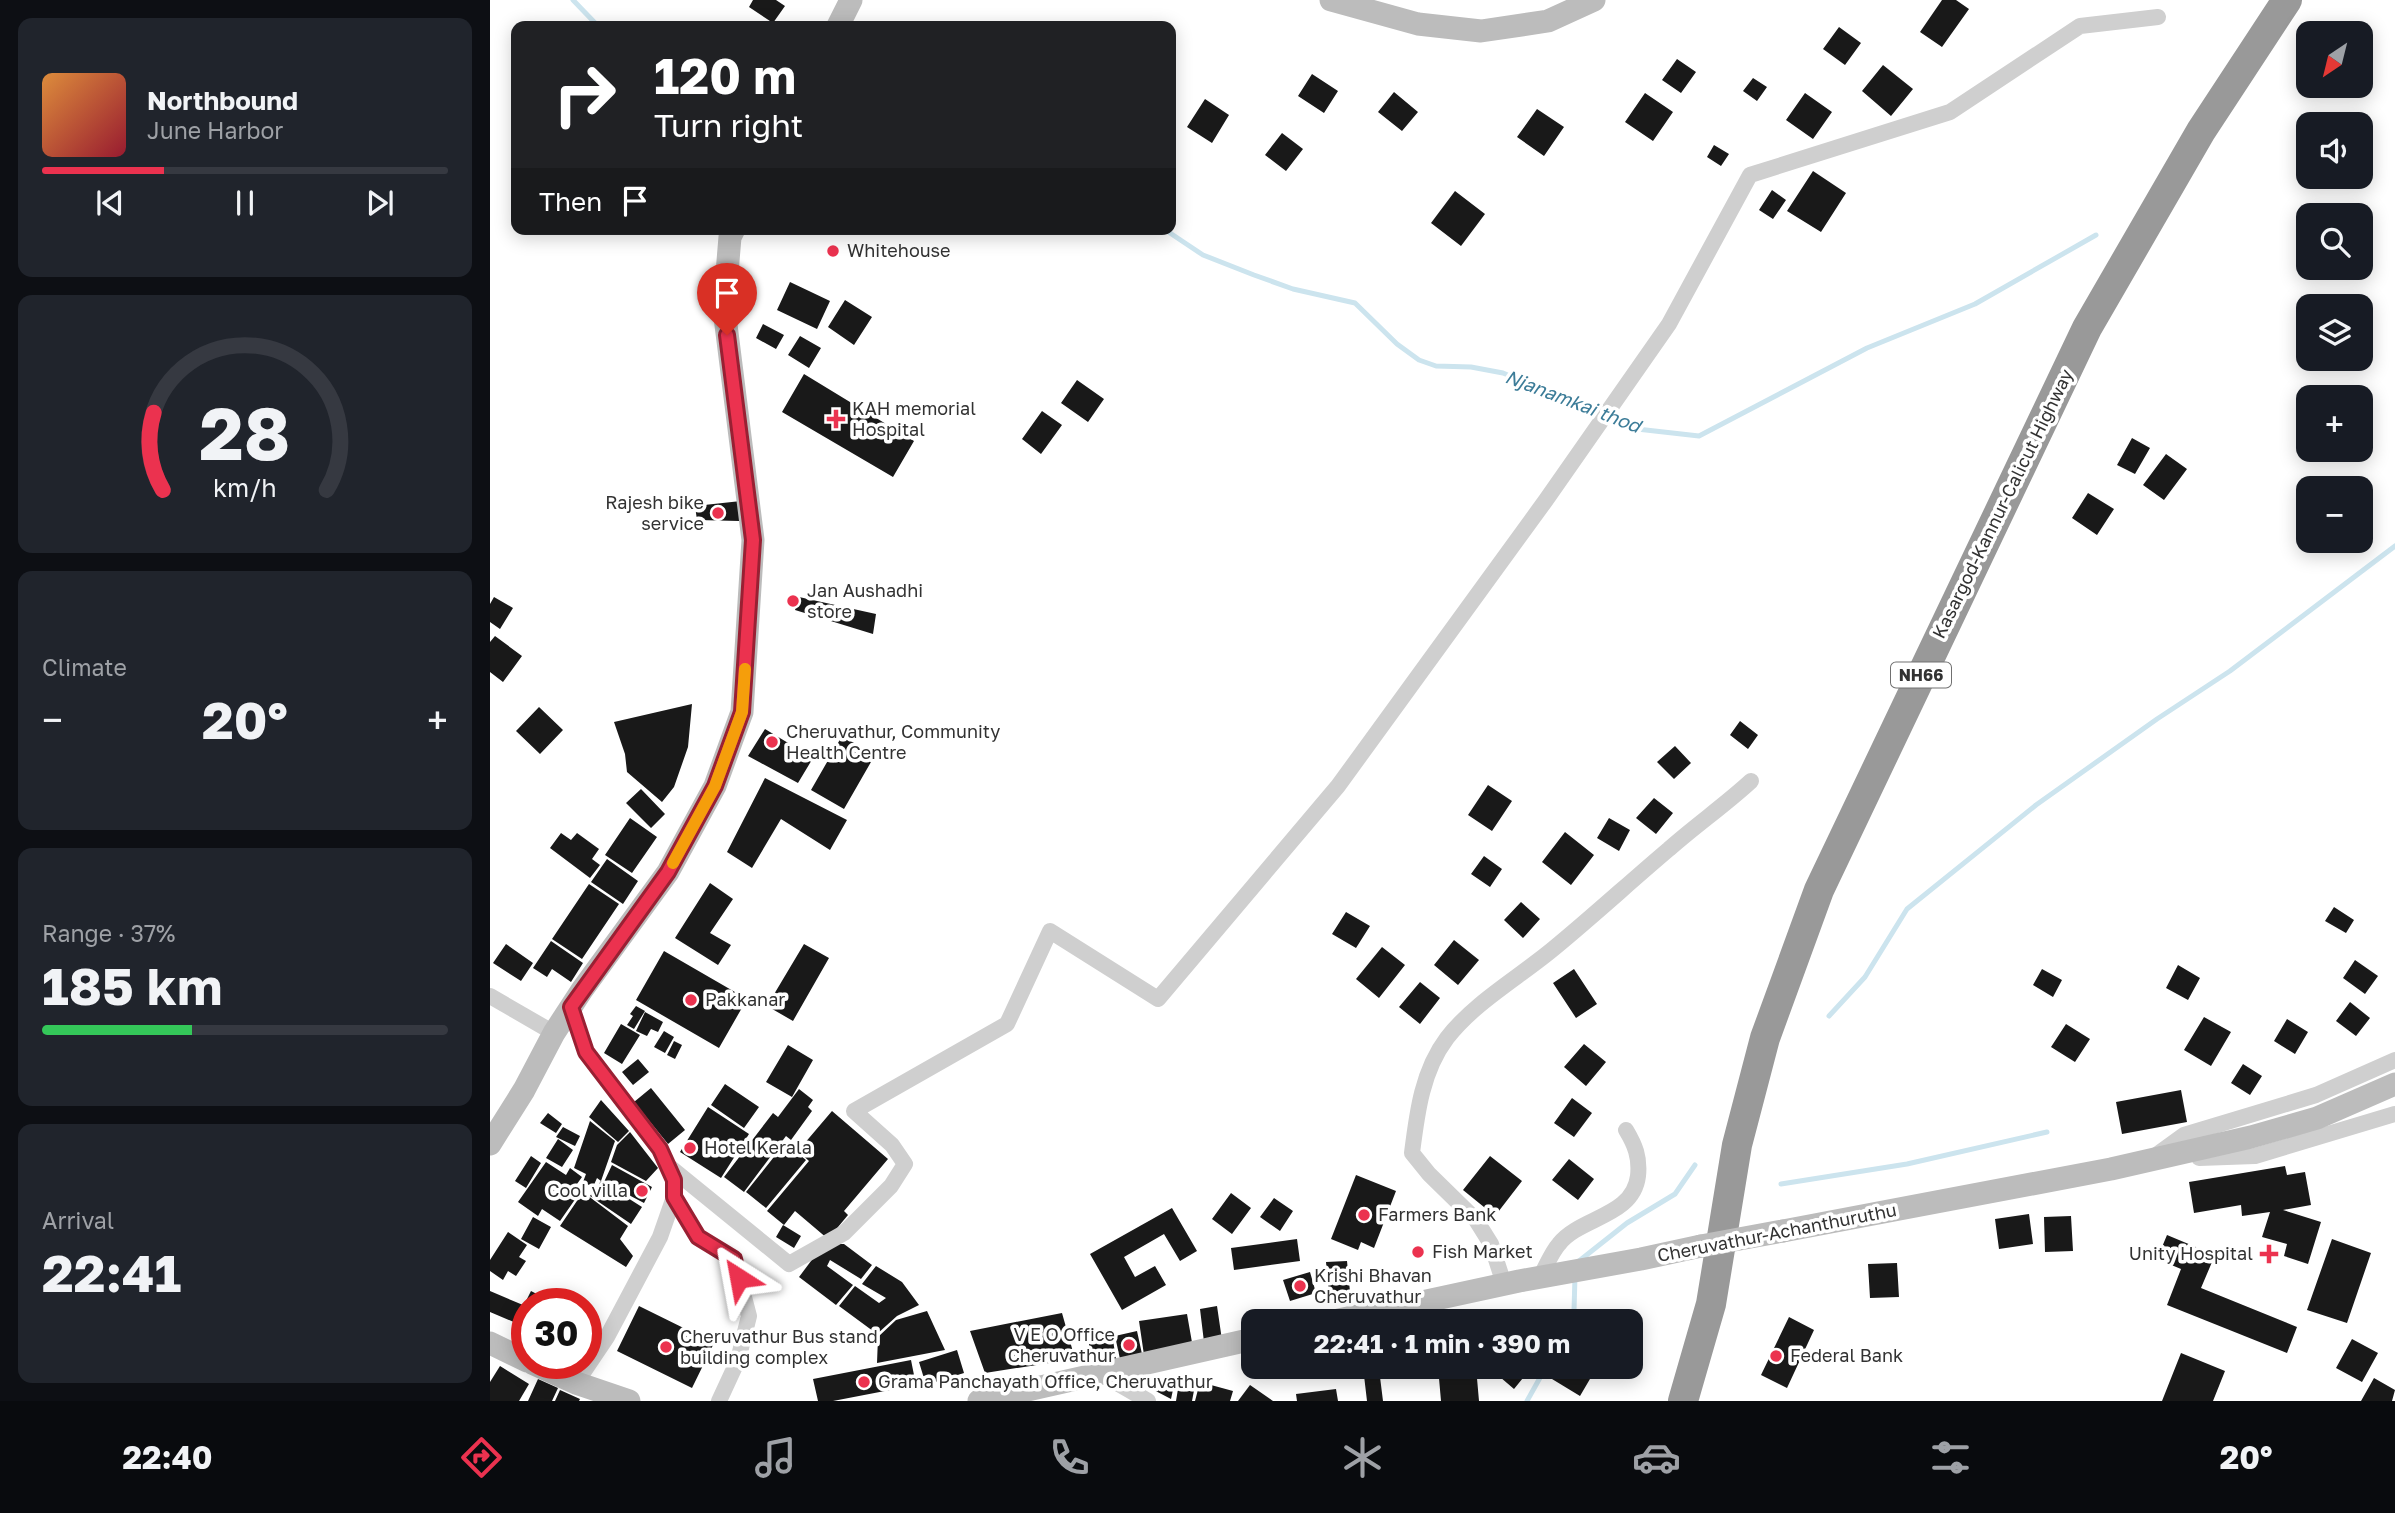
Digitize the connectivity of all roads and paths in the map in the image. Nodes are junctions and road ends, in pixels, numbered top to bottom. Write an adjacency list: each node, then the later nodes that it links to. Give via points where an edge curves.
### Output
1 (851, 0): 6 (main road)
2 (1331, 0): 3 (main road, via 1418,24 1480,31 1548,21)
3 (1594, 0)
4 (2287, 0): 33 (highway, Kasargod-Kannur-Calicut Highway / NH66, via 2201,131 2087,328 1819,890 1765,1038 1737,1145 1711,1304)
5 (2158, 16): 18 (street, via 2080,26 1951,112 1750,175 1669,324 1546,500 1338,786 1158,999 1050,931 1007,1024 854,1111 892,1145 905,1164 891,1186 844,1233 789,1264)
6 (840, 21)
7 (731, 235): 10 (main road, via 724,309 753,540 742,712 715,786 668,872)
8 (1751, 781): 21 (street, via 1552,951 1477,1007 1447,1038 1432,1064 1420,1096 1412,1153 1475,1220 1490,1244)
9 (490, 996): 11 (street)
10 (571, 1007): 11 (main road); 18 (street, via 586,1052)
11 (554, 1033): 16 (main road)
12 (2395, 1060): 17 (street, via 2316,1095 2184,1135)
13 (2395, 1084): 17 (main road, Cheruvathur-Achanthuruthu, via 2317,1118)
14 (2395, 1114): 17 (street, via 2255,1156)
15 (1626, 1130): 20 (street, via 1636,1146 1639,1166 1633,1192 1628,1200 1559,1243)
16 (490, 1144)
17 (2148, 1161): 20 (main road, Cheruvathur-Achanthuruthu, bridge)
18 (671, 1168): 19 (street)
19 (674, 1197): 28 (street, via 656,1245 607,1337); 30 (street, via 698,1237 734,1259 749,1316 738,1360)
20 (1544, 1276): 21 (main road, Cheruvathur-Achanthuruthu)
21 (1504, 1284): 22 (main road, Cheruvathur-Achanthuruthu)
22 (1389, 1309)
23 (1241, 1342): 26 (main road)
24 (490, 1343): 25 (main road)
25 (511, 1353)
26 (1098, 1372): 31 (main road); 32 (street)
27 (567, 1379): 28 (main road)
28 (576, 1383): 29 (main road)
29 (629, 1401)
30 (719, 1401)
31 (979, 1401)
32 (1148, 1401)
33 (1683, 1401)

